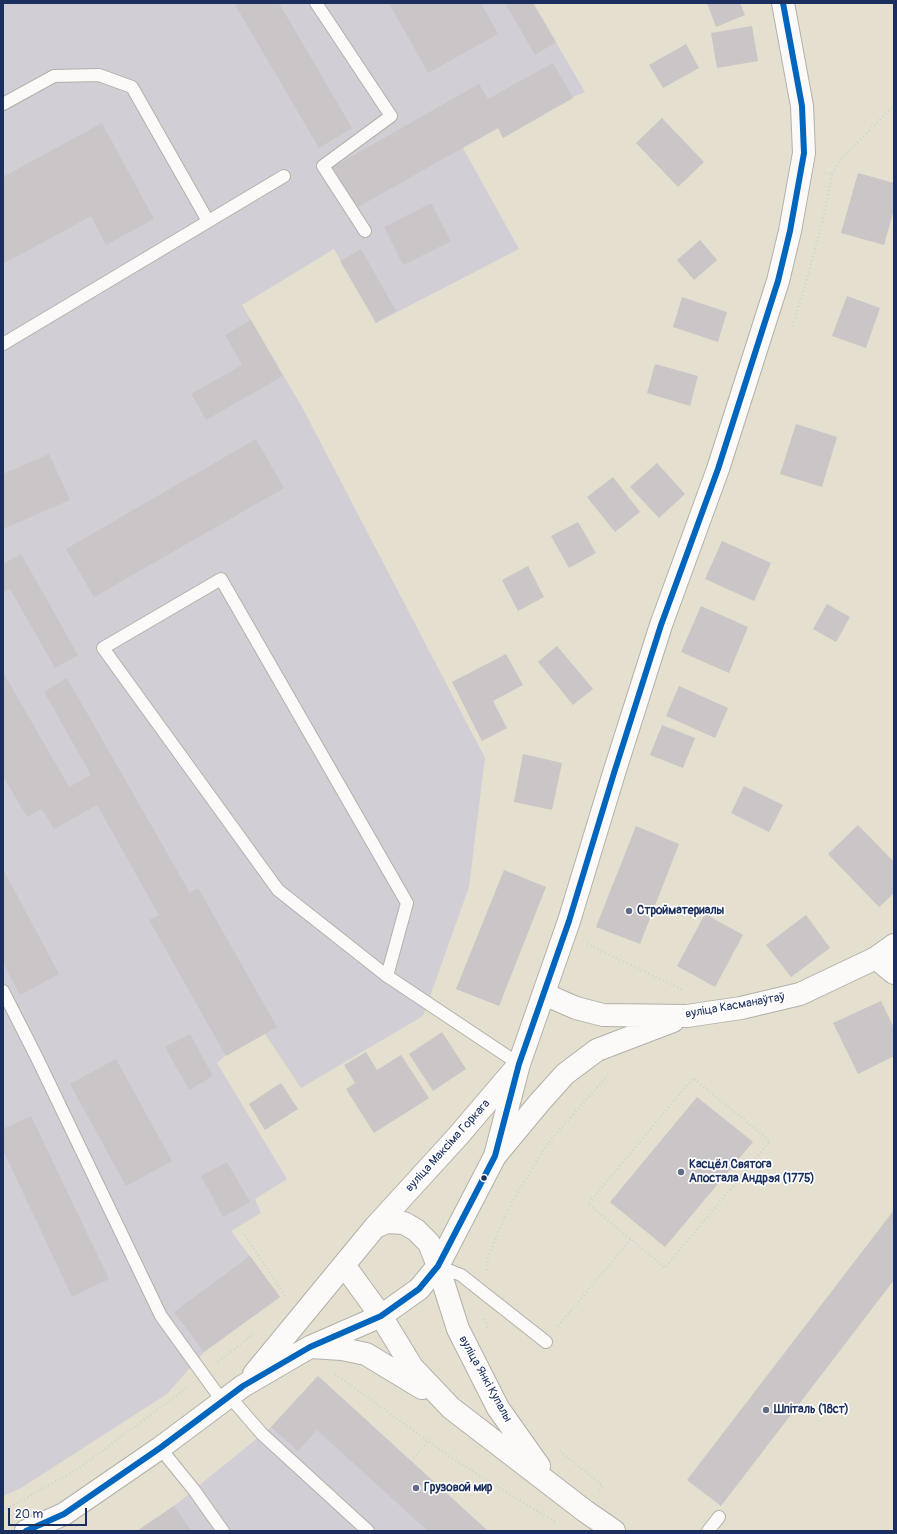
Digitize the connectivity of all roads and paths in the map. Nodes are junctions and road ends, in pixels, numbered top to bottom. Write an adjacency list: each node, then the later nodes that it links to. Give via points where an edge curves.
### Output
1 (316, 3): 9 (lane, via 391,116 323,166)
2 (783, 3): 5 (main road, вуліца Максіма Горкага, via 802,106 804,153)
3 (3, 104): 8 (lane, via 54,76 99,75 132,87)
4 (894, 105): 6 (path, via 841,159)
5 (801, 169): 6 (path); 19 (main road, вуліца Максіма Горкага, via 778,281 718,469 661,625)
6 (832, 174): 10 (path, via 803,294)
7 (284, 176): 8 (lane)
8 (208, 221): 11 (lane)
9 (365, 231)
10 (790, 332)
11 (3, 344)
12 (586, 944): 18 (path)
13 (894, 945): 14 (main road, вуліца Касманаўтаў)
14 (876, 958): 15 (main road); 20 (main road, вуліца Касманаўтаў, via 800,994 741,1008)
15 (894, 973)
16 (387, 976): 16 (lane, via 278,890 103,648 221,579 406,903); 21 (lane)
17 (3, 991): 34 (lane, via 161,1316)
18 (689, 993)
19 (544, 994): 20 (main road, вуліца Касманаўтаў, via 576,1008 603,1015); 21 (main road, вуліца Максіма Горкага)
20 (687, 1016): 23 (main road, via 597,1050 565,1074)
21 (519, 1064): 23 (main road, вуліца Максіма Горкага); 24 (main road, вуліца Максіма Горкага)
22 (612, 1071): 28 (path, via 547,1144 513,1200 488,1257)
23 (495, 1156): 27 (main road, вуліца Максіма Горкага)
24 (375, 1227): 26 (main road); 27 (main road, via 387,1222 404,1223 416,1230 429,1242)
25 (631, 1239): 25 (path, via 588,1204 693,1078 770,1142 665,1268); 32 (path)
26 (344, 1265): 29 (main road); 35 (main road)
27 (438, 1266): 28 (lane, via 461,1275); 29 (main road, via 419,1289); 41 (main road, вуліца Янкі Купалы, via 458,1329 498,1408)
28 (486, 1294): 31 (path, via 485,1321); 32 (lane)
29 (381, 1316): 33 (main road); 36 (main road, вуліца Янкі Купалы, via 412,1367)
30 (256, 1332): 34 (path)
31 (490, 1334)
32 (546, 1342)
33 (310, 1348): 35 (main road); 36 (main road, via 342,1349 366,1354)
34 (202, 1376): 35 (lane); 42 (path, via 78,1469)
35 (232, 1395): 38 (main road); 47 (lane, via 262,1434)
36 (451, 1408): 41 (main road, вуліца Янкі Купалы)
37 (428, 1441): 40 (path)
38 (160, 1448): 45 (main road, via 64,1514); 46 (lane)
39 (558, 1450): 43 (path, via 603,1486)
40 (411, 1461)
41 (551, 1484): 43 (main road, вуліца Янкі Купалы)
42 (3, 1511)
43 (585, 1511): 48 (main road, вуліца Янкі Купалы)
44 (719, 1516): 49 (lane)
45 (26, 1531)
46 (223, 1531)
47 (368, 1531)
48 (614, 1531)
49 (708, 1531)

